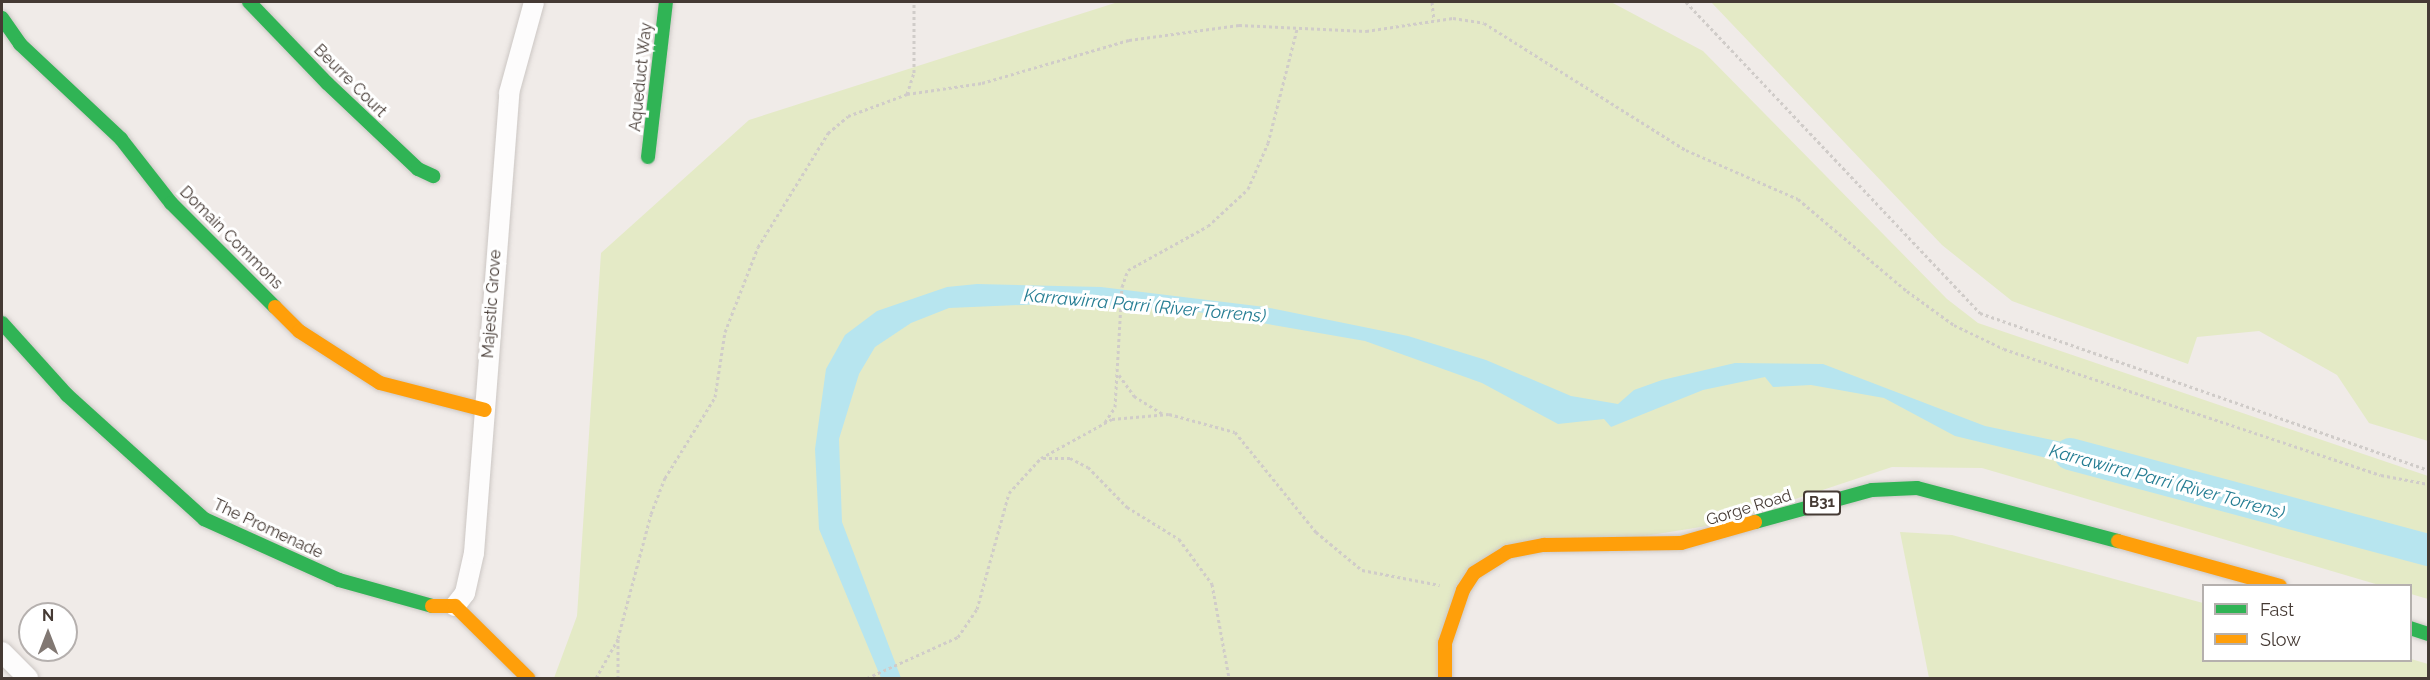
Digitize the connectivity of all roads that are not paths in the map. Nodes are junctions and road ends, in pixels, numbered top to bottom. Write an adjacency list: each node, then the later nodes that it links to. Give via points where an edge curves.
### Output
1 (249, 2): 6 (street, Beurre Court, via 335,91 418,169)
2 (534, 2): 8 (street, Majestic Grove, via 509,93)
3 (666, 2): 5 (street, Aqueduct Way)
4 (2, 18): 8 (street, Domain Commons, via 20,44 121,139 171,203 299,331 380,383)
5 (648, 157)
6 (433, 176)
7 (2, 323): 10 (street, The Promenade, via 67,395 204,519 339,580 432,606)
8 (485, 410): 10 (street, Majestic Grove, via 474,553 465,593)
9 (2276, 584): 16 (street, Gorge Road / B31, via 1959,496 1889,488 1690,541 1544,545 1508,552 1474,573 1463,590 1445,643)
10 (455, 606): 15 (street)
11 (2412, 629): 12 (street)
12 (2428, 634)
13 (2, 652): 14 (street)
14 (28, 678)
15 (528, 678)
16 (1445, 678)

